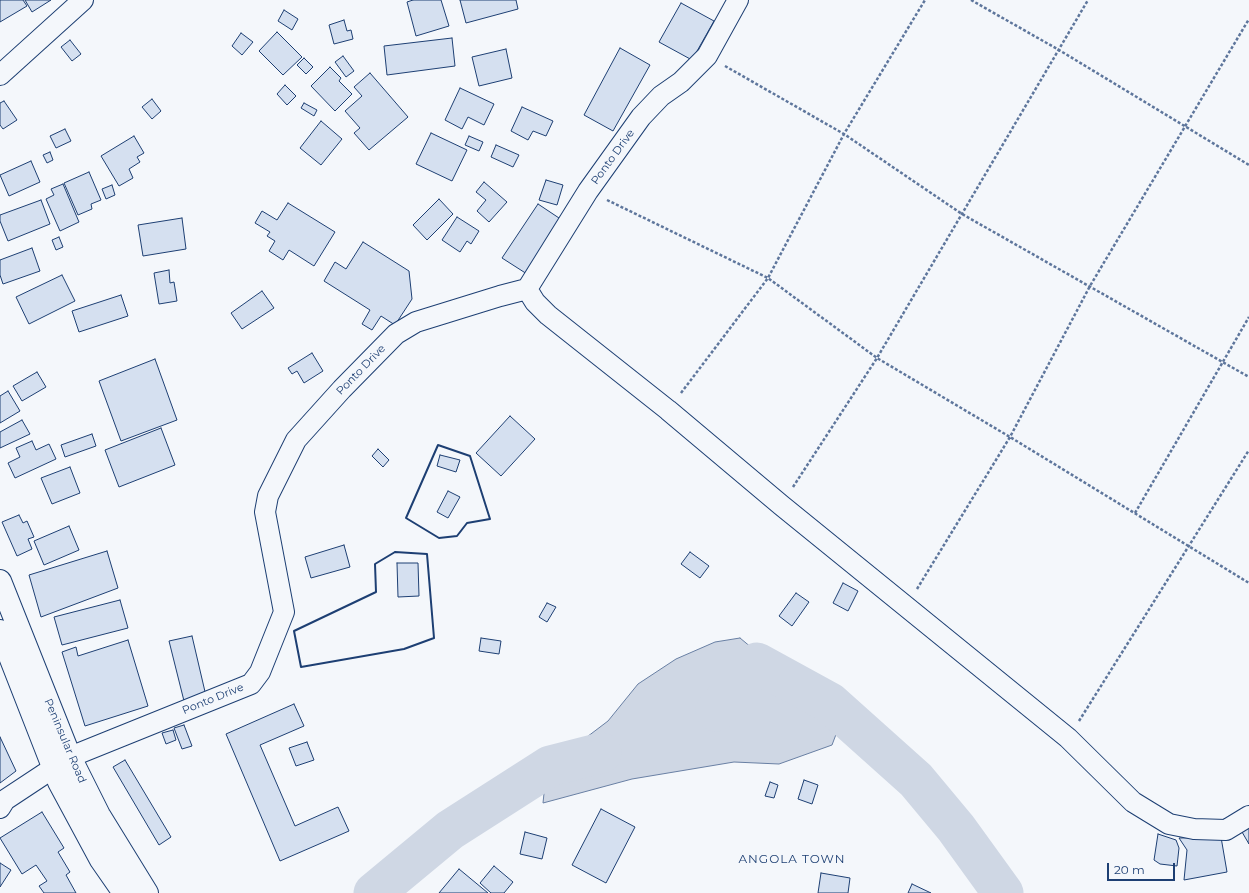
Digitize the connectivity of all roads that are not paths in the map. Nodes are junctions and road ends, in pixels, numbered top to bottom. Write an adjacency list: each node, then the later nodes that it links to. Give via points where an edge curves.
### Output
1 (83, 0): 3 (street)
2 (738, 0): 4 (street, Ponto Drive, via 707,56 641,117 588,191)
3 (0, 75)
4 (527, 290): 7 (street, Ponto Drive, via 416,322 396,334 296,440 268,496 265,512 284,612 260,672 251,684); 9 (street, via 548,315 668,410 1068,738 1133,802 1169,824 1194,830 1226,830)
5 (0, 581): 7 (main road, Peninsular Road)
6 (0, 631): 7 (main road, Peninsular Road)
7 (61, 762): 8 (street, Ponto Drive, via 5,800); 10 (main road, Peninsular Road, via 75,813 101,860); 11 (main road, Peninsular Road, via 99,815)
8 (0, 808)
9 (1249, 816)
10 (124, 893)
11 (147, 893)

